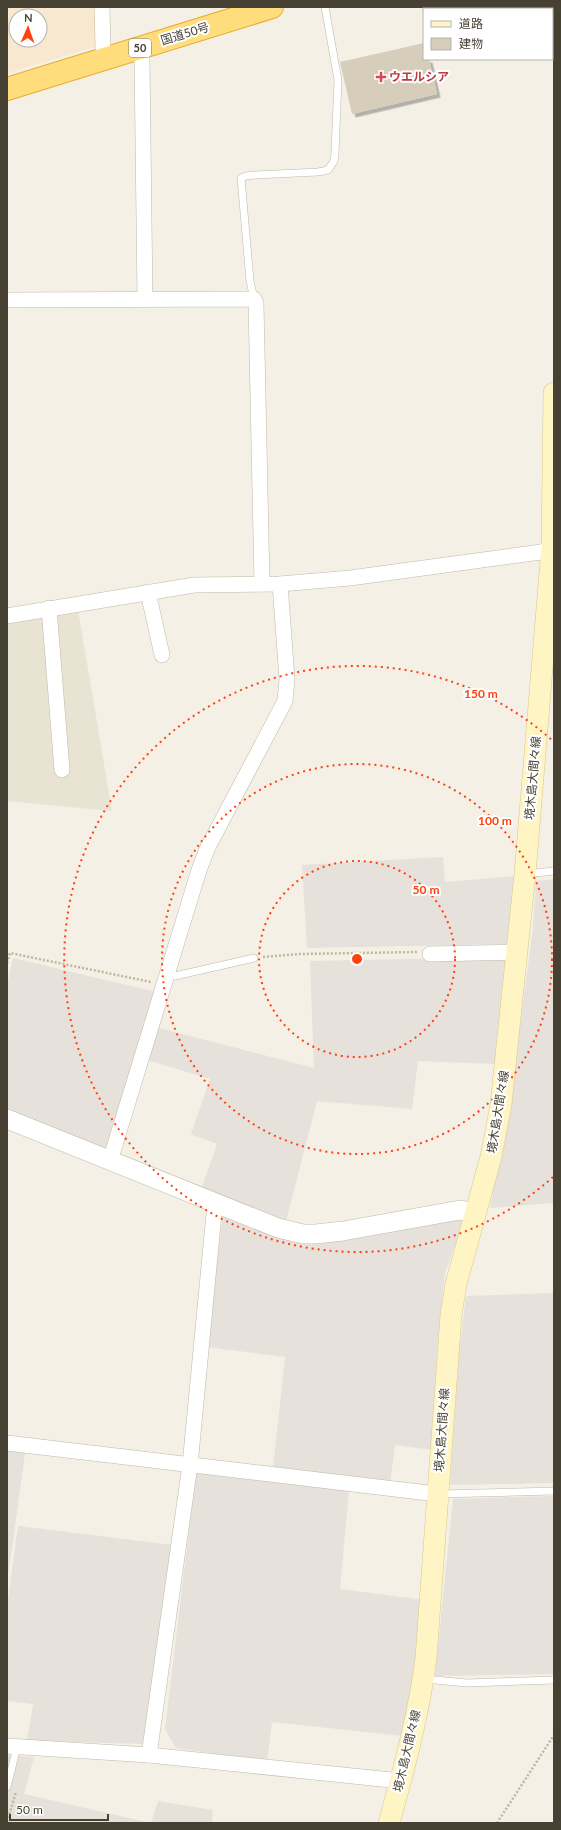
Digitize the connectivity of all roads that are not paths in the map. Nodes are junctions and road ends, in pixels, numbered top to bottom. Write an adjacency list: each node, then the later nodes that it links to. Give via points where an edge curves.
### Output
1 (102, 7): 5 (street, via 103,49)
2 (272, 7): 4 (highway, 国道50号 / 50)
3 (325, 7): 9 (lane, via 338,80 334,161 328,170 318,172 241,178)
4 (139, 48): 5 (highway, 国道50号 / 50); 7 (street, via 142,59)
5 (106, 58): 6 (highway, 国道50号 / 50)
6 (7, 89)
7 (145, 298): 8 (street); 9 (street)
8 (7, 300)
9 (254, 300): 12 (street)
10 (554, 393): 11 (main road, 境木島大間々線)
11 (553, 548): 13 (street, via 541,552 350,578); 20 (main road, 境木島大間々線)
12 (262, 584): 13 (street); 14 (street, via 210,583)
13 (280, 584): 24 (street, via 287,679 285,701 208,847)
14 (148, 592): 15 (street); 17 (street)
15 (49, 608): 16 (street); 18 (street)
16 (7, 616)
17 (162, 655)
18 (62, 770)
19 (554, 871): 20 (lane)
20 (525, 874): 21 (main road, 境木島大間々線)
21 (517, 952): 22 (street); 28 (main road, 境木島大間々線, via 497,1132)
22 (430, 954)
23 (254, 958): 24 (lane)
24 (165, 980): 26 (street)
25 (7, 1120): 26 (street)
26 (110, 1161): 27 (street)
27 (217, 1204): 28 (street, via 278,1228 304,1234 460,1210); 30 (street)
28 (476, 1213): 32 (main road, 境木島大間々線, via 456,1284 451,1315)
29 (7, 1443): 30 (street)
30 (190, 1465): 32 (street); 36 (street)
31 (554, 1491): 32 (lane)
32 (437, 1494): 33 (main road, 境木島大間々線)
33 (424, 1679): 34 (lane, via 466,1683); 37 (main road, 境木島大間々線)
34 (554, 1680)
35 (12, 1747): 36 (street); 38 (lane)
36 (149, 1755): 37 (street)
37 (401, 1781): 39 (main road, 境木島大間々線)
38 (7, 1787)
39 (389, 1823)

